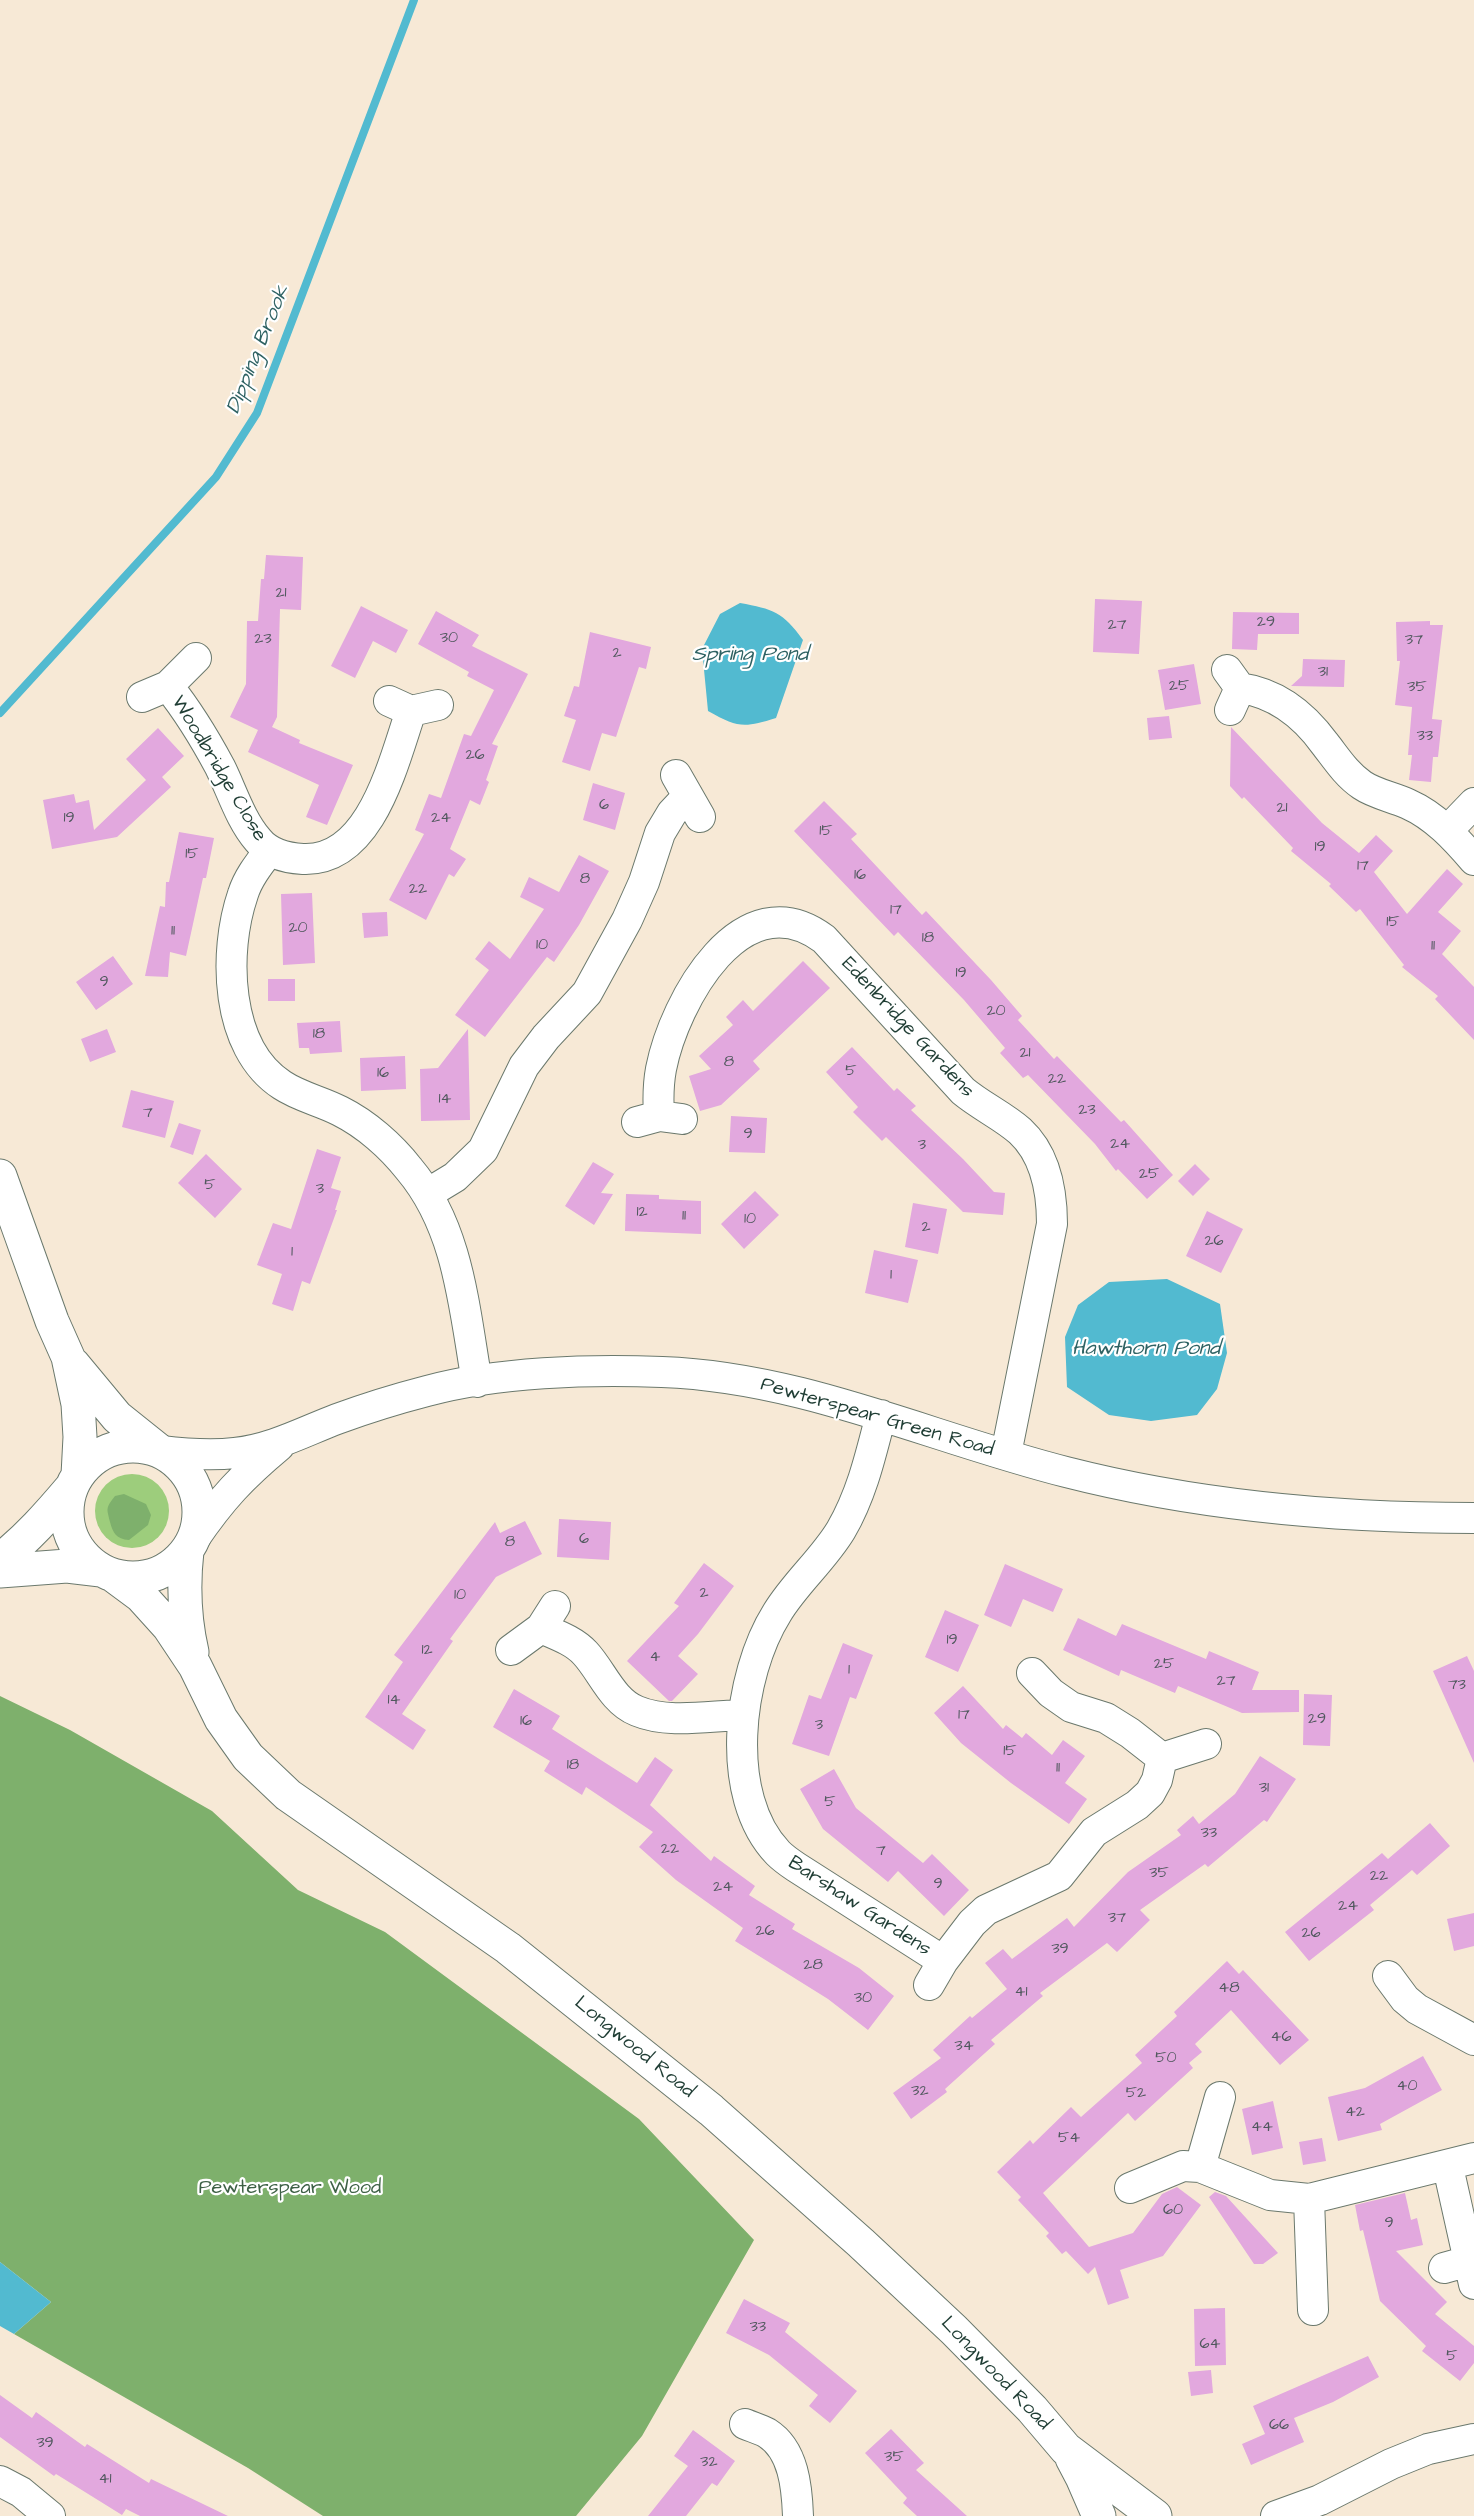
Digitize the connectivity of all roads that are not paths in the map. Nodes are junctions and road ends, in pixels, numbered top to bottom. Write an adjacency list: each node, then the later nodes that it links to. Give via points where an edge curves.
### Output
1 (196, 658): 7 (street, Woodbridge Close, via 155,691 183,705 248,827)
2 (1232, 689): 6 (street, via 1260,691 1288,707 1310,725 1362,786 1409,804)
3 (412, 706): 7 (street, Woodbridge Close, via 388,777 361,830 349,844 314,859 288,858)
4 (688, 796): 11 (street, via 660,833 627,920 587,993 524,1066 483,1150 455,1177)
5 (1474, 803): 6 (street)
6 (1448, 830): 8 (street)
7 (268, 851): 11 (street, Woodbridge Close, via 243,892 233,945 235,1005 247,1045 268,1074 282,1085 368,1128 410,1169)
8 (1474, 860)
9 (659, 1119): 17 (street, Edenbridge Gardens, via 660,1070 667,1044 701,976 728,942 742,932 780,922 812,929 824,939 963,1091 1018,1130 1043,1163 1053,1204 1052,1224)
10 (0, 1176): 12 (street)
11 (427, 1194): 13 (street, Woodbridge Close, via 446,1229 456,1264)
12 (68, 1358): 16 (street, via 117,1417); 18 (street, via 80,1437)
13 (477, 1382): 14 (street, Pewterspear Green Road, via 584,1372 664,1372 723,1377 793,1390); 15 (street, Pewterspear Green Road, via 378,1404)
14 (881, 1415): 17 (street, Pewterspear Green Road); 27 (street, Barshaw Gardens, via 864,1482 840,1531 797,1584 763,1636 746,1686)
15 (284, 1442): 16 (street, Pewterspear Green Road, via 238,1453 199,1456); 20 (street, Pewterspear Green Road, via 225,1496)
16 (159, 1450): 18 (street, via 123,1446 104,1452 87,1463); 20 (street, via 177,1461 191,1479 199,1501 199,1525)
17 (1006, 1454): 19 (street, Pewterspear Green Road, via 1065,1472 1207,1499 1301,1511)
18 (74, 1482): 21 (street, via 46,1518); 23 (street, via 67,1508 68,1527 88,1561)
19 (1474, 1518)
20 (190, 1545): 23 (street, via 172,1566 154,1575 134,1578); 25 (street, Longwood Road, via 183,1584 184,1612)
21 (0, 1560)
22 (0, 1571): 23 (street, Longwood Road, via 67,1566)
23 (107, 1573): 25 (street, Longwood Road, via 141,1596)
24 (511, 1650): 27 (street, via 548,1617 584,1651 621,1701 635,1711 671,1718)
25 (195, 1666): 41 (street, Longwood Road, via 221,1719 248,1757 288,1795 508,1948 711,2110 954,2330)
26 (1031, 1670): 29 (street, via 1051,1693 1071,1707 1106,1718)
27 (742, 1715): 29 (street, Barshaw Gardens, via 748,1795 755,1816 777,1852 936,1973 986,1910 1059,1876 1094,1832 1150,1793)
28 (1206, 1744): 29 (street)
29 (1162, 1758)
30 (1386, 1975): 31 (street, via 1417,2009)
31 (1474, 2040)
32 (1220, 2097): 34 (street)
33 (1461, 2162): 36 (street); 37 (street)
34 (1200, 2167): 35 (street, via 1183,2166); 36 (street, via 1270,2195)
35 (1130, 2188)
36 (1309, 2199): 38 (street)
37 (1462, 2271)
38 (1313, 2310)
39 (745, 2424): 45 (street, via 769,2434 786,2454 796,2483)
40 (1474, 2439): 43 (street, via 1400,2460)
41 (1066, 2449): 46 (street, Longwood Road); 47 (street, Longwood Road)
42 (0, 2481): 44 (street, via 21,2492)
43 (1311, 2508): 48 (street)
44 (50, 2516)
45 (798, 2516)
46 (1099, 2516)
47 (1155, 2516)
48 (1275, 2516)

